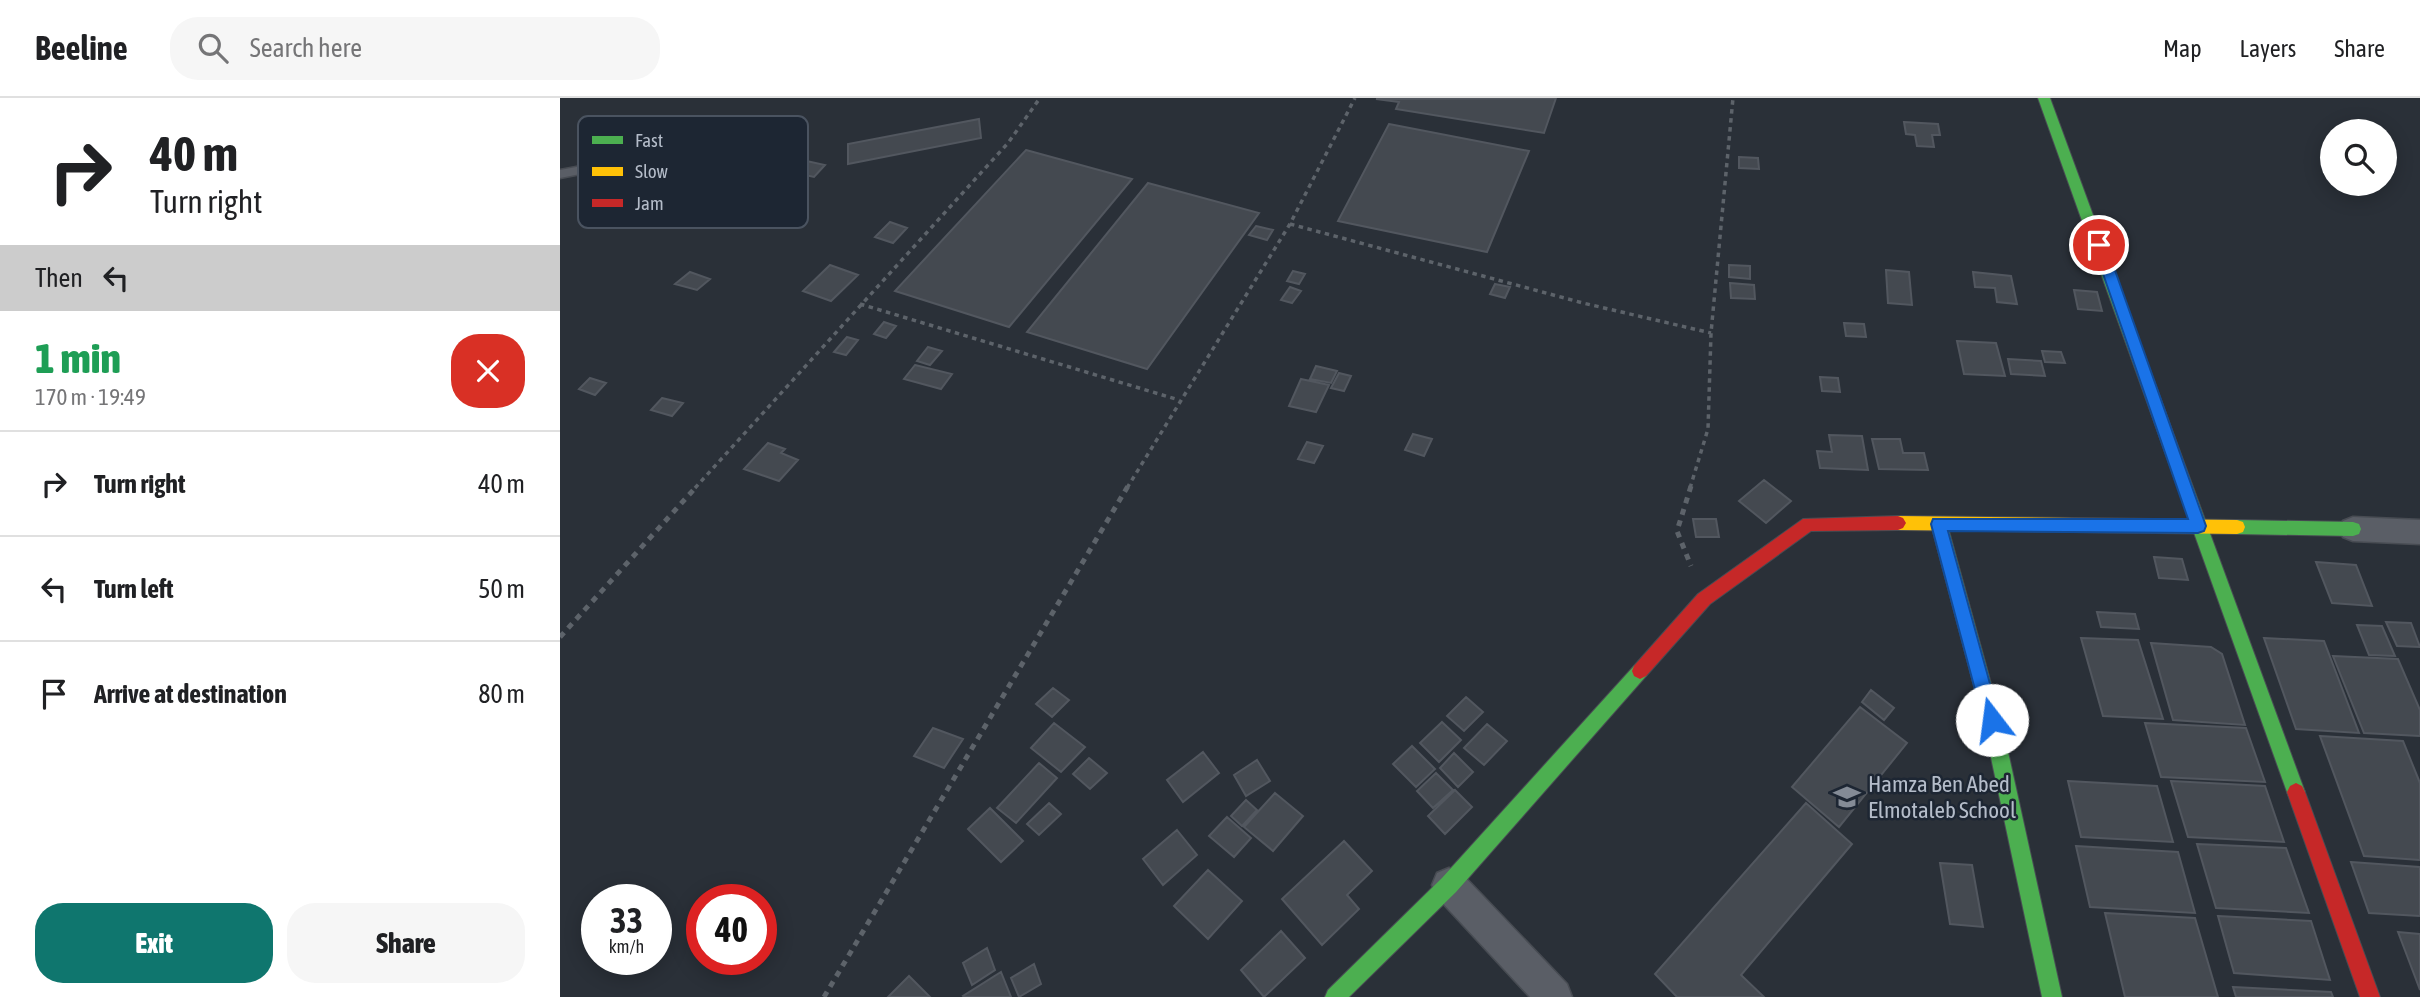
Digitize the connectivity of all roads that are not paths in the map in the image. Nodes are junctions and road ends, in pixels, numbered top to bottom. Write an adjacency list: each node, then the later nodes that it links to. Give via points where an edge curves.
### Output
1 (2044, 98): 3 (street)
2 (1939, 524): 3 (street); 6 (street, via 1808,524 1704,599); 9 (street, via 1992,720)
3 (2198, 526): 4 (street); 10 (street)
4 (2353, 529): 5 (street)
5 (2420, 532)
6 (1449, 885): 7 (street); 8 (street)
7 (1335, 997)
8 (1554, 997)
9 (2052, 997)
10 (2370, 997)

